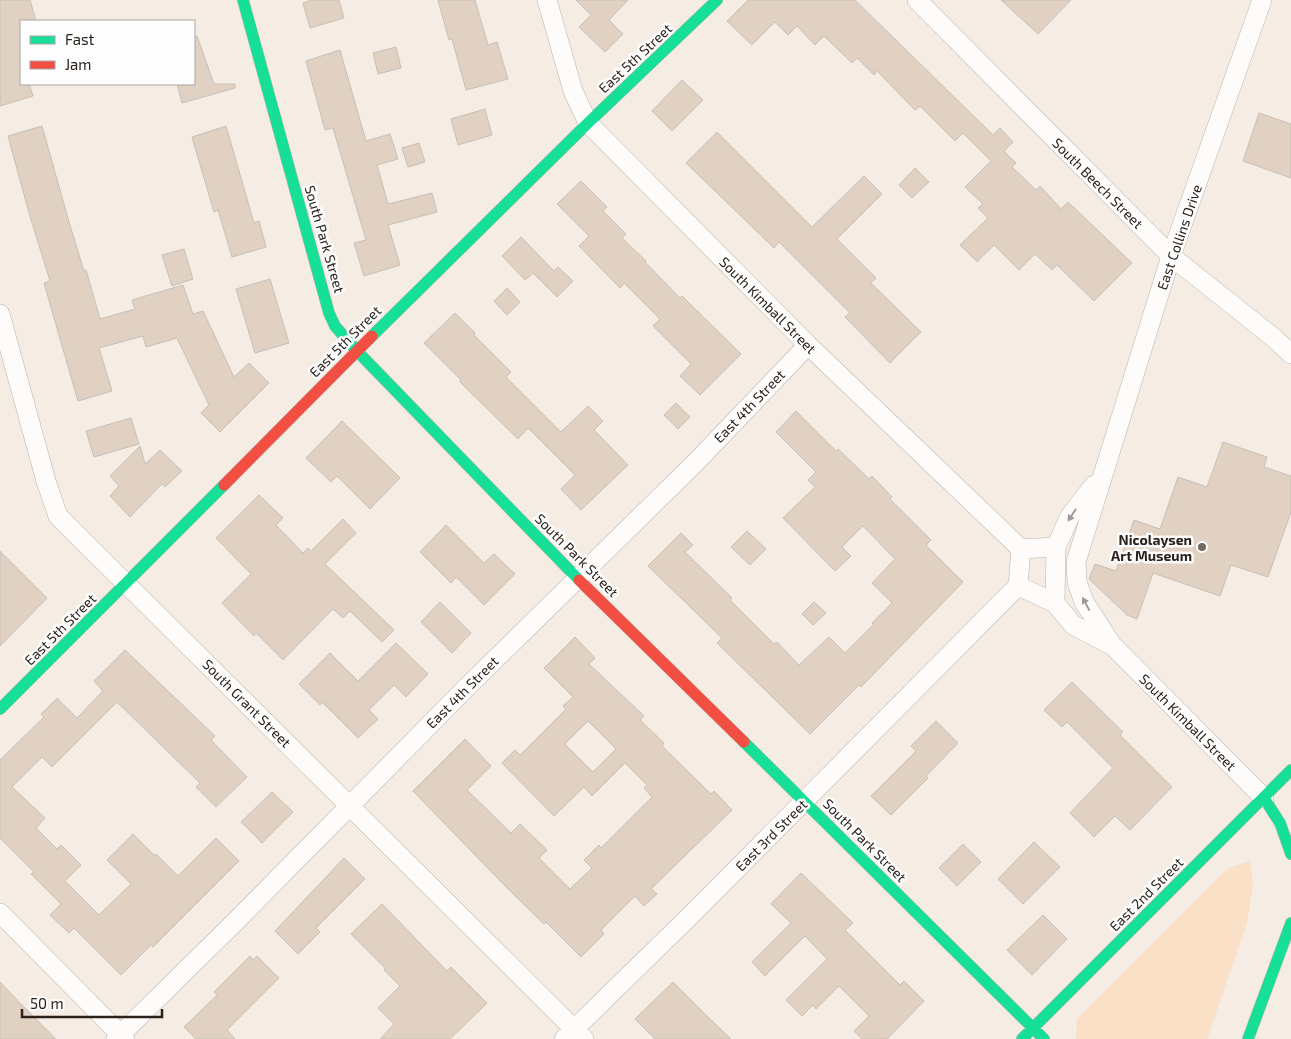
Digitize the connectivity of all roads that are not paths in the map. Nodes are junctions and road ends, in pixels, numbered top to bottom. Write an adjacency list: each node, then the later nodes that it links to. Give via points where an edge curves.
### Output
1 (243, 0): 10 (street, South Park Street, via 329,313)
2 (547, 0): 6 (street, South Kimball Street, via 573,91)
3 (717, 0): 6 (street, East 5th Street)
4 (917, 0): 7 (street, South Beech Street)
5 (1262, 0): 7 (street, East Collins Drive)
6 (588, 122): 9 (street, South Kimball Street); 10 (street, East 5th Street)
7 (1171, 256): 11 (street, South Beech Street); 12 (street, East Collins Drive)
8 (0, 314): 16 (street, South Grant Street, via 58,516)
9 (808, 345): 14 (street, South Kimball Street); 15 (street, East 4th Street)
10 (357, 351): 15 (street, South Park Street); 16 (street, East 5th Street)
11 (1291, 354)
12 (1101, 476): 13 (street, East Collins Drive, one-way to 13, via 1070,516); 19 (street, East Collins Drive, one-way to 12, via 1084,602 1076,582 1076,562)
13 (1056, 547): 14 (street); 18 (street, East Collins Drive)
14 (1021, 549): 17 (street)
15 (578, 578): 23 (street, South Park Street); 24 (street, East 4th Street)
16 (126, 585): 20 (street, East 5th Street); 24 (street, South Grant Street)
17 (1018, 586): 18 (street); 23 (street, East 3rd Street)
18 (1055, 603): 19 (street, via 1073,625)
19 (1112, 645): 22 (street, South Kimball Street)
20 (0, 709)
21 (1291, 770): 22 (street, East 2nd Street)
22 (1264, 798): 25 (street, via 1280,823); 28 (street, East 2nd Street)
23 (805, 801): 28 (street, South Park Street); 29 (street, East 3rd Street)
24 (350, 806): 29 (street, South Grant Street); 30 (street, East 4th Street)
25 (1291, 854)
26 (0, 913): 30 (street)
27 (1291, 923): 33 (street)
28 (1034, 1028): 31 (street, East 2nd Street); 32 (street, South Park Street)
29 (574, 1036)
30 (121, 1037)
31 (1022, 1039)
32 (1044, 1039)
33 (1248, 1039)

